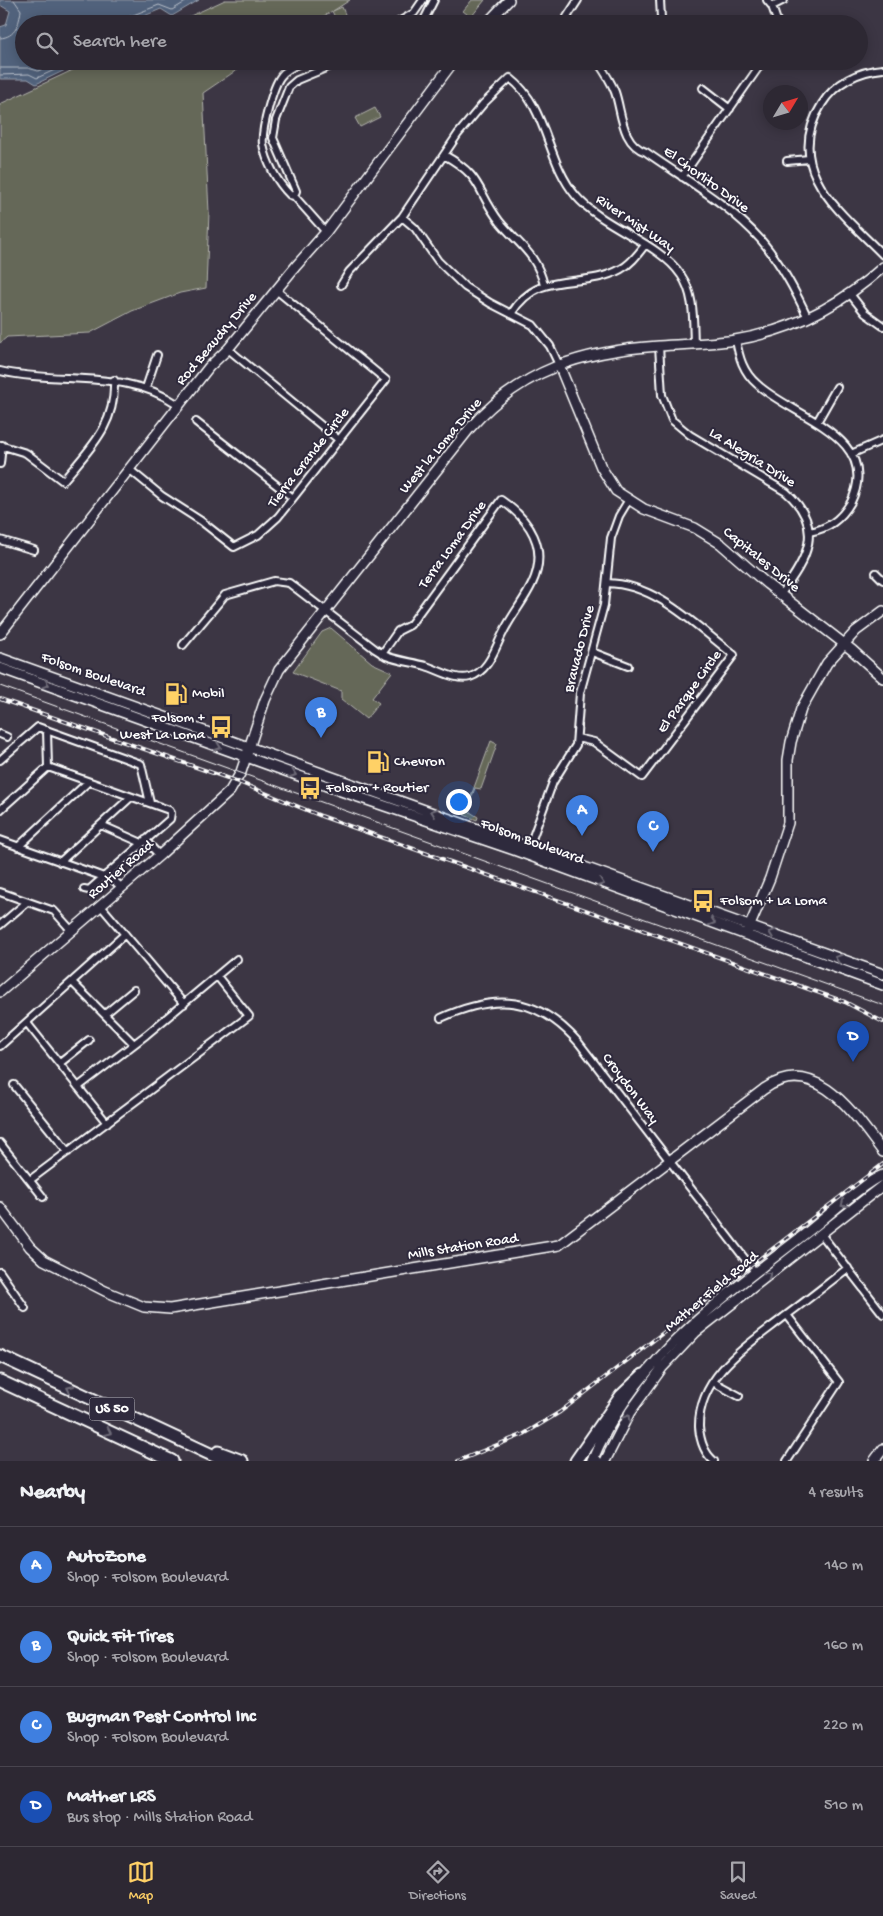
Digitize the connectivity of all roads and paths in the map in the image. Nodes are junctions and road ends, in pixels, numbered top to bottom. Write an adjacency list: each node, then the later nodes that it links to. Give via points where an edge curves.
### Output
1 (423, 0): 9 (street)
2 (434, 0): 10 (street)
3 (509, 0): 11 (street)
4 (578, 0): 12 (street)
5 (660, 0): 13 (street)
6 (767, 0): 8 (street)
7 (784, 0): 8 (street)
8 (772, 6): 14 (street)
9 (411, 15)
10 (426, 15)
11 (495, 15)
12 (568, 15)
13 (660, 15)
14 (775, 15)
15 (883, 69): 24 (street, via 853,77 824,100 810,130)
16 (288, 70): 27 (street, via 280,76 263,146 278,183)
17 (321, 70): 27 (street, via 289,87 276,120 273,138 296,191)
18 (447, 70): 29 (street, Rod Beaudry Drive)
19 (603, 70): 26 (street, El Chorlito Drive, via 612,84 623,124 632,142)
20 (757, 70): 22 (street)
21 (703, 88): 22 (street)
22 (730, 109): 26 (street)
23 (444, 155): 28 (street, River Mist Way); 30 (street, River Mist Way, via 470,119 510,78 524,90 534,106 557,167 577,197 594,213); 34 (street, via 472,174 494,214 534,259)
24 (809, 159): 25 (street); 31 (street, via 815,179 826,197)
25 (787, 161)
26 (682, 177): 38 (street, El Chorlito Drive, via 760,238 787,276)
27 (294, 196): 29 (street)
28 (402, 216): 33 (street, River Mist Way, via 349,272); 37 (street, via 451,274 480,297)
29 (326, 232): 35 (street, Rod Beaudry Drive)
30 (645, 245): 34 (street, via 629,264 612,274); 41 (street, River Mist Way, via 676,268 686,282 691,298)
31 (883, 255)
32 (883, 267): 36 (street, West la Loma Drive)
33 (341, 285)
34 (544, 285): 37 (street, via 523,297)
35 (276, 290): 43 (street, Rod Beaudry Drive); 53 (street, Tierra Grande Circle, via 386,380)
36 (850, 294): 38 (street, West la Loma Drive); 39 (street, via 865,313)
37 (511, 314): 45 (street, via 540,332)
38 (808, 318): 40 (street, West la Loma Drive)
39 (883, 326)
40 (736, 340): 41 (street, West la Loma Drive); 52 (street, via 740,359 752,379 766,392)
41 (694, 345): 42 (street, West la Loma Drive)
42 (659, 346): 45 (street, West la Loma Drive, via 596,353); 61 (street, La Alegria Drive, via 662,395 672,420 690,435 786,492 800,506)
43 (228, 349): 50 (street, Rod Beaudry Drive, via 208,367); 53 (street)
44 (157, 355): 49 (street)
45 (559, 365): 60 (street, Capitales Drive, via 604,475); 68 (street, West la Loma Drive, via 521,383 480,417)
46 (0, 371): 47 (street, via 49,379)
47 (114, 380): 49 (street); 55 (street, via 114,403 108,423 63,481 26,453)
48 (837, 387): 52 (street)
49 (146, 388): 50 (street)
50 (179, 405): 58 (street, Rod Beaudry Drive)
51 (196, 422): 59 (street)
52 (817, 422): 56 (street, via 838,436)
53 (340, 440): 59 (street, Tierra Grande Circle)
54 (883, 440): 56 (street)
55 (1, 445): 57 (street)
56 (852, 454): 61 (street, via 856,478 852,500 835,521)
57 (0, 464)
58 (129, 469): 59 (street, Tierra Grande Circle, via 234,547 267,529); 70 (street, Rod Beaudry Drive)
59 (293, 498)
60 (628, 501): 66 (street, Bravado Drive, via 612,538); 67 (street, Capitales Drive, via 711,537)
61 (809, 532): 67 (street, La Alegria Drive, via 810,543 805,560)
62 (0, 540): 63 (street)
63 (34, 550)
64 (876, 573): 65 (street)
65 (883, 580)
66 (607, 583): 73 (street, Bravado Drive); 84 (street, El Parque Circle, via 656,596 734,656 642,777 594,742)
67 (780, 595): 72 (street, Capitales Drive)
68 (325, 611): 71 (street, Terra Loma Drive, via 289,583 274,581 225,595); 74 (street, Terra Loma Drive); 85 (street, West la Loma Drive, via 279,670 265,700)
69 (883, 611): 72 (street, via 861,626)
70 (0, 634)
71 (183, 645)
72 (844, 645): 78 (street, Capitales Drive); 109 (street, via 816,681 795,726 788,760 788,823)
73 (592, 652): 76 (street); 84 (street, Bravado Drive, via 580,693)
74 (382, 654): 74 (street, Terra Loma Drive, via 459,677 468,678 476,674 495,654 537,572 536,542 518,512 501,500 410,625 398,631)
75 (0, 658): 80 (street, Folsom Boulevard)
76 (628, 666)
77 (0, 668): 79 (street, Folsom Boulevard, one-way to 79)
78 (883, 678)
79 (105, 705): 80 (street, via 112,703 134,710); 86 (street, Folsom Boulevard, one-way to 86)
80 (146, 708): 85 (street, Folsom Boulevard)
81 (46, 730): 87 (street, via 38,727); 88 (street); 93 (street, via 141,764)
82 (0, 734): 83 (street)
83 (7, 737)
84 (577, 738): 99 (street, Bravado Drive, via 572,754 553,782)
85 (250, 747): 86 (street, West la Loma Drive); 91 (street, Folsom Boulevard)
86 (247, 758): 90 (street, Folsom Boulevard, one-way to 90); 100 (street, Routier Road, via 230,791)
87 (0, 760)
88 (48, 767): 89 (street); 94 (street)
89 (88, 782): 92 (street); 98 (street)
90 (338, 790): 91 (street, via 373,796); 99 (street, Folsom Boulevard)
91 (380, 792): 99 (street, Folsom Boulevard, one-way to 91)
92 (131, 797): 93 (street); 95 (street)
93 (150, 804): 97 (street, via 169,810 172,816)
94 (0, 810)
95 (101, 824): 97 (street); 101 (street)
96 (0, 840): 98 (street)
97 (144, 842): 100 (street); 102 (street)
98 (18, 847): 101 (street)
99 (528, 851): 109 (street, Folsom Boulevard)
100 (159, 856): 103 (street, Routier Road)
101 (60, 862): 102 (street)
102 (106, 875): 103 (street); 104 (street, via 89,890)
103 (122, 888): 107 (street, Routier Road)
104 (84, 889)
105 (0, 892): 106 (street)
106 (27, 902): 108 (street); 110 (street, via 54,911)
107 (101, 906): 110 (street, Routier Road); 111 (street)
108 (0, 925)
109 (748, 930): 113 (street, Folsom Boulevard, one-way to 109); 116 (street, Folsom Boulevard)
110 (72, 932): 118 (street, Routier Road)
111 (125, 934): 115 (street); 119 (street)
112 (236, 959): 114 (street)
113 (883, 974)
114 (217, 976): 119 (street); 129 (street, via 249,1016)
115 (72, 982): 120 (street); 122 (street)
116 (883, 985)
117 (134, 990): 120 (street)
118 (0, 992)
119 (184, 1004): 124 (street)
120 (105, 1014): 124 (street)
121 (441, 1018): 133 (street, Croydon Way, via 467,1007 503,1002 524,1004 547,1015 579,1043)
122 (27, 1023): 125 (street); 126 (street)
123 (89, 1040): 126 (street)
124 (134, 1044): 128 (street)
125 (0, 1046)
126 (60, 1064): 128 (street)
127 (14, 1085): 131 (street)
128 (78, 1087): 129 (street)
129 (107, 1123): 131 (street)
130 (0, 1143): 135 (street)
131 (68, 1152): 135 (street)
132 (883, 1152): 133 (street, Mills Station Road, via 830,1090 816,1082 794,1079 770,1085)
133 (670, 1162): 138 (street, Mills Station Road, via 559,1245 170,1309 144,1307 44,1260); 141 (street, Croydon Way)
134 (883, 1175): 141 (street, Mather Field Road, one-way to 141)
135 (30, 1180): 137 (street)
136 (883, 1185): 139 (street, Mather Field Road)
137 (43, 1197)
138 (0, 1207)
139 (821, 1234): 140 (street); 146 (street, Mather Field Road, one-way to 139)
140 (848, 1268): 144 (street); 145 (street)
141 (754, 1272): 146 (street, via 748,1284 705,1319); 148 (street, Mather Field Road, via 690,1325)
142 (1, 1274): 143 (street)
143 (25, 1308)
144 (883, 1314)
145 (788, 1315): 150 (street, via 732,1358); 161 (street, via 839,1382)
146 (702, 1327): 159 (street, Mather Field Road, one-way to 146, via 630,1412 674,1355)
147 (0, 1356): 152 (highway, US 50, one-way to 147)
148 (643, 1375): 157 (highway, via 621,1396); 158 (street, Mather Field Road, via 604,1434)
149 (0, 1382): 154 (highway, US 50, one-way to 154)
150 (714, 1382): 151 (street); 160 (street, via 701,1407 699,1429 703,1449)
151 (740, 1396)
152 (130, 1417): 155 (highway, US 50); 156 (highway)
153 (883, 1449): 162 (street)
154 (172, 1461)
155 (225, 1461)
156 (242, 1461)
157 (576, 1461)
158 (593, 1461)
159 (605, 1461)
160 (714, 1461)
161 (787, 1461)
162 (874, 1461)

